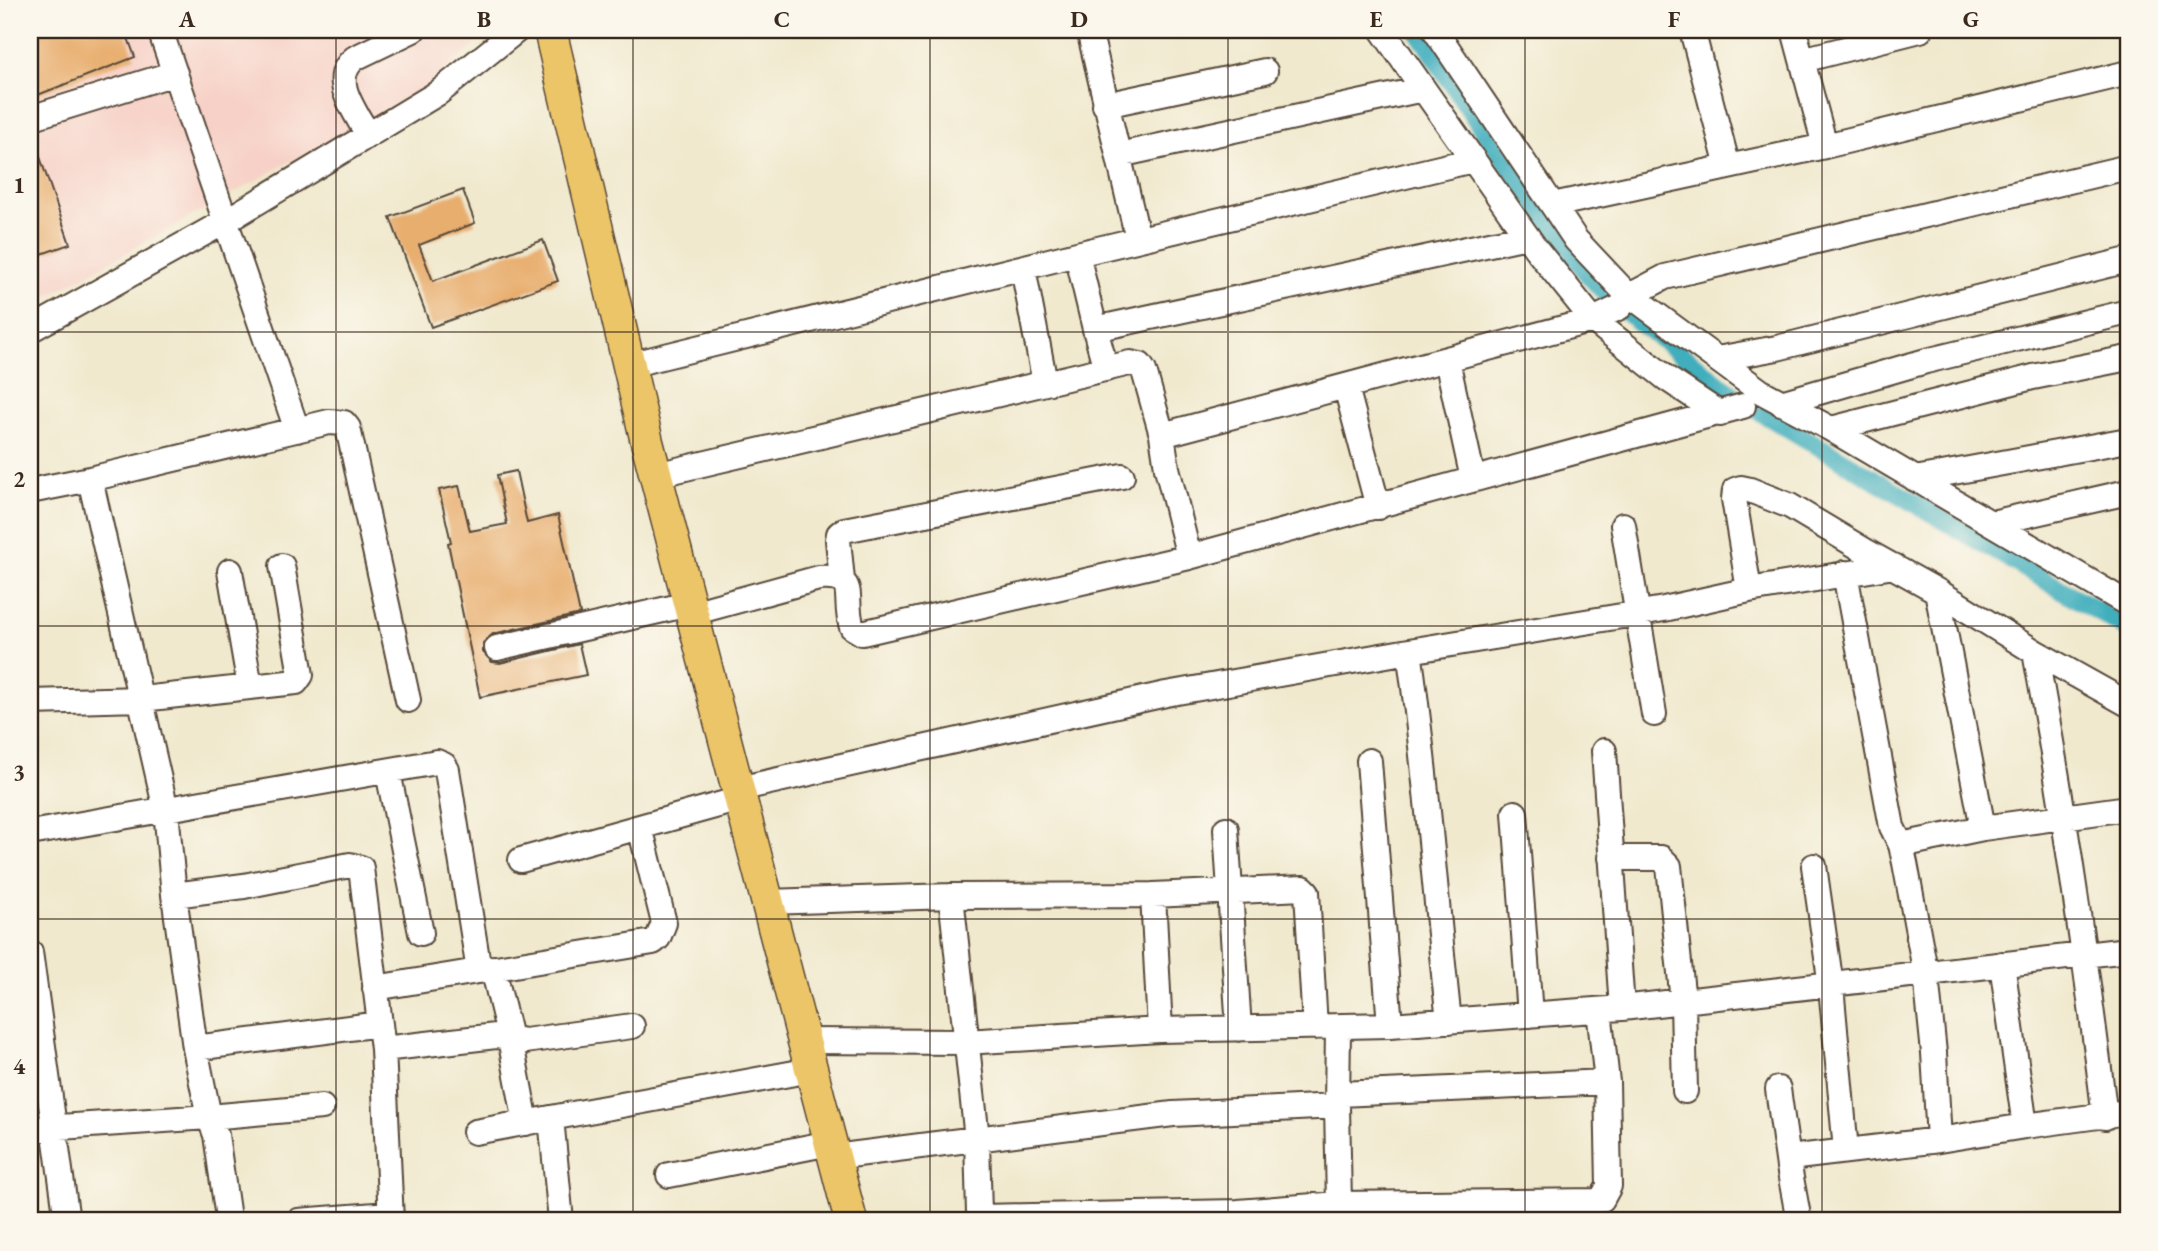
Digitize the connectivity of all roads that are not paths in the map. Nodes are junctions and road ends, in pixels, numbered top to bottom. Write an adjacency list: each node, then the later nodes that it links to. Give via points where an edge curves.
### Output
1 (160, 30): 13 (street)
2 (413, 30): 18 (street, via 355,58 343,72 343,87)
3 (517, 30): 18 (street, via 439,93)
4 (550, 30): 39 (main road)
5 (1089, 30): 16 (street)
6 (1382, 30): 15 (street)
7 (1435, 30): 24 (street)
8 (1692, 30): 22 (street)
9 (1794, 30): 11 (street)
10 (1920, 30): 11 (street)
11 (1802, 60): 19 (street)
12 (1265, 71): 16 (street)
13 (175, 73): 17 (street); 25 (street)
14 (2128, 73): 19 (street)
15 (1423, 89): 20 (street); 21 (street)
16 (1105, 105): 20 (street)
17 (30, 118)
18 (368, 135): 25 (street)
19 (1825, 146): 22 (street)
20 (1119, 155): 27 (street)
21 (1473, 160): 26 (street); 27 (street)
22 (1728, 167): 24 (street)
23 (2128, 167): 31 (street, via 1665,277)
24 (1553, 205): 31 (street, via 1576,240)
25 (226, 221): 35 (street); 46 (street)
26 (1527, 236): 33 (street); 34 (street)
27 (1138, 239): 28 (street)
28 (1077, 254): 30 (street); 34 (street)
29 (2128, 260): 37 (street)
30 (1023, 268): 39 (street); 41 (street)
31 (1631, 295): 33 (street, via 1620,307); 37 (street)
32 (2128, 312): 43 (street)
33 (1593, 320): 38 (street); 44 (street)
34 (1095, 329): 40 (street)
35 (30, 330)
36 (2128, 358): 45 (street, via 2033,377)
37 (1717, 359): 43 (street)
38 (1447, 360): 42 (street); 52 (street)
39 (629, 365): 49 (main road)
40 (1106, 369): 41 (street); 47 (street, via 1140,365)
41 (1045, 383): 49 (street)
42 (1346, 387): 47 (street); 56 (street)
43 (1760, 398): 44 (street); 45 (street)
44 (1720, 414): 52 (street)
45 (1831, 429): 53 (street)
46 (297, 430): 51 (street); 75 (street, via 337,422 348,428)
47 (1162, 435): 59 (street)
48 (2128, 440): 53 (street)
49 (656, 475): 68 (main road)
50 (1122, 476): 64 (street, via 844,530 838,540)
51 (90, 479): 54 (street); 74 (street)
52 (1473, 479): 56 (street)
53 (1915, 479): 57 (street)
54 (30, 491)
55 (2128, 492): 57 (street)
56 (1378, 507): 59 (street)
57 (1992, 523): 67 (street)
58 (1623, 525): 69 (street)
59 (1189, 557): 64 (street, via 862,633 850,622)
60 (282, 566): 73 (street, via 300,679 291,684)
61 (1894, 566): 63 (street); 65 (street, via 1790,506 1738,488 1734,499); 66 (street)
62 (230, 571): 73 (street)
63 (1845, 573): 65 (street); 91 (street, via 1892,827)
64 (842, 580): 68 (street, via 819,578)
65 (1749, 590): 69 (street)
66 (1937, 591): 72 (street); 88 (street)
67 (2128, 604)
68 (691, 608): 70 (street); 82 (main road)
69 (1638, 613): 71 (street); 78 (street)
70 (497, 648)
71 (1409, 651): 82 (street, via 1166,694); 112 (street, via 1423,746)
72 (2035, 652): 77 (street); 86 (street)
73 (250, 687): 74 (street)
74 (142, 699): 76 (street); 84 (street)
75 (408, 700)
76 (30, 702)
77 (2128, 704)
78 (1654, 714)
79 (1604, 751): 92 (street)
80 (1369, 761): 114 (street)
81 (387, 772): 84 (street); 100 (street); 105 (street, via 437,762 447,770)
82 (739, 794): 87 (street); 99 (main road)
83 (2128, 808): 86 (street)
84 (166, 810): 90 (street); 96 (street)
85 (1515, 813): 111 (street)
86 (2065, 817): 88 (street); 103 (street)
87 (640, 827): 93 (street); 105 (street, via 664,923 658,938 647,944)
88 (1983, 828): 91 (street)
89 (1226, 829): 95 (street)
90 (30, 833)
91 (1900, 845): 106 (street)
92 (1611, 858): 109 (street, via 1661,858 1667,862); 110 (street)
93 (521, 860)
94 (1814, 866): 107 (street)
95 (1232, 892): 97 (street); 116 (street, via 1306,890); 117 (street)
96 (174, 895): 108 (street, via 359,866); 121 (street)
97 (1153, 895): 98 (street); 118 (street)
98 (951, 896): 99 (street); 120 (street)
99 (767, 902): 123 (main road)
100 (421, 933)
101 (2128, 950): 103 (street)
102 (30, 952): 133 (street)
103 (2085, 956): 104 (street); 129 (street)
104 (2002, 964): 106 (street); 134 (street)
105 (486, 969): 108 (street); 119 (street)
106 (1926, 975): 107 (street); 138 (street)
107 (1831, 986): 109 (street); 140 (street)
108 (375, 988): 113 (street)
109 (1683, 1002): 110 (street); 126 (street)
110 (1611, 1009): 111 (street); 124 (street)
111 (1530, 1015): 112 (street)
112 (1449, 1021): 114 (street)
113 (380, 1024): 121 (street); 122 (street)
114 (1390, 1025): 116 (street)
115 (632, 1026): 119 (street, via 525,1041)
116 (1327, 1027): 117 (street); 127 (street)
117 (1239, 1029): 118 (street)
118 (1160, 1030): 120 (street)
119 (510, 1038): 122 (street, via 496,1035); 132 (street)
120 (965, 1042): 123 (street); 137 (street)
121 (195, 1048): 130 (street)
122 (383, 1049): 144 (street)
123 (807, 1056): 131 (street); 139 (main road)
124 (1607, 1082): 127 (street); 143 (street, via 1609,1186 1602,1199)
125 (1778, 1089): 141 (street)
126 (1685, 1091)
127 (1338, 1100): 137 (street, via 1173,1114); 143 (street)
128 (322, 1107): 130 (street)
129 (2117, 1115): 134 (street)
130 (209, 1117): 133 (street); 146 (street)
131 (551, 1118): 132 (street); 148 (street)
132 (526, 1122): 136 (street)
133 (55, 1126): 135 (street); 145 (street)
134 (2025, 1126): 138 (street)
135 (30, 1129)
136 (475, 1132)
137 (977, 1139): 139 (street); 143 (street, via 978,1213 982,1217 1238,1212)
138 (1938, 1140): 140 (street)
139 (832, 1150): 142 (street); 149 (main road)
140 (1846, 1151): 141 (street)
141 (1789, 1158): 150 (street)
142 (669, 1175)
143 (1339, 1204)
144 (390, 1218): 147 (street)
145 (67, 1221)
146 (231, 1221)
147 (298, 1221)
148 (561, 1221)
149 (851, 1221)
150 (1799, 1221)

